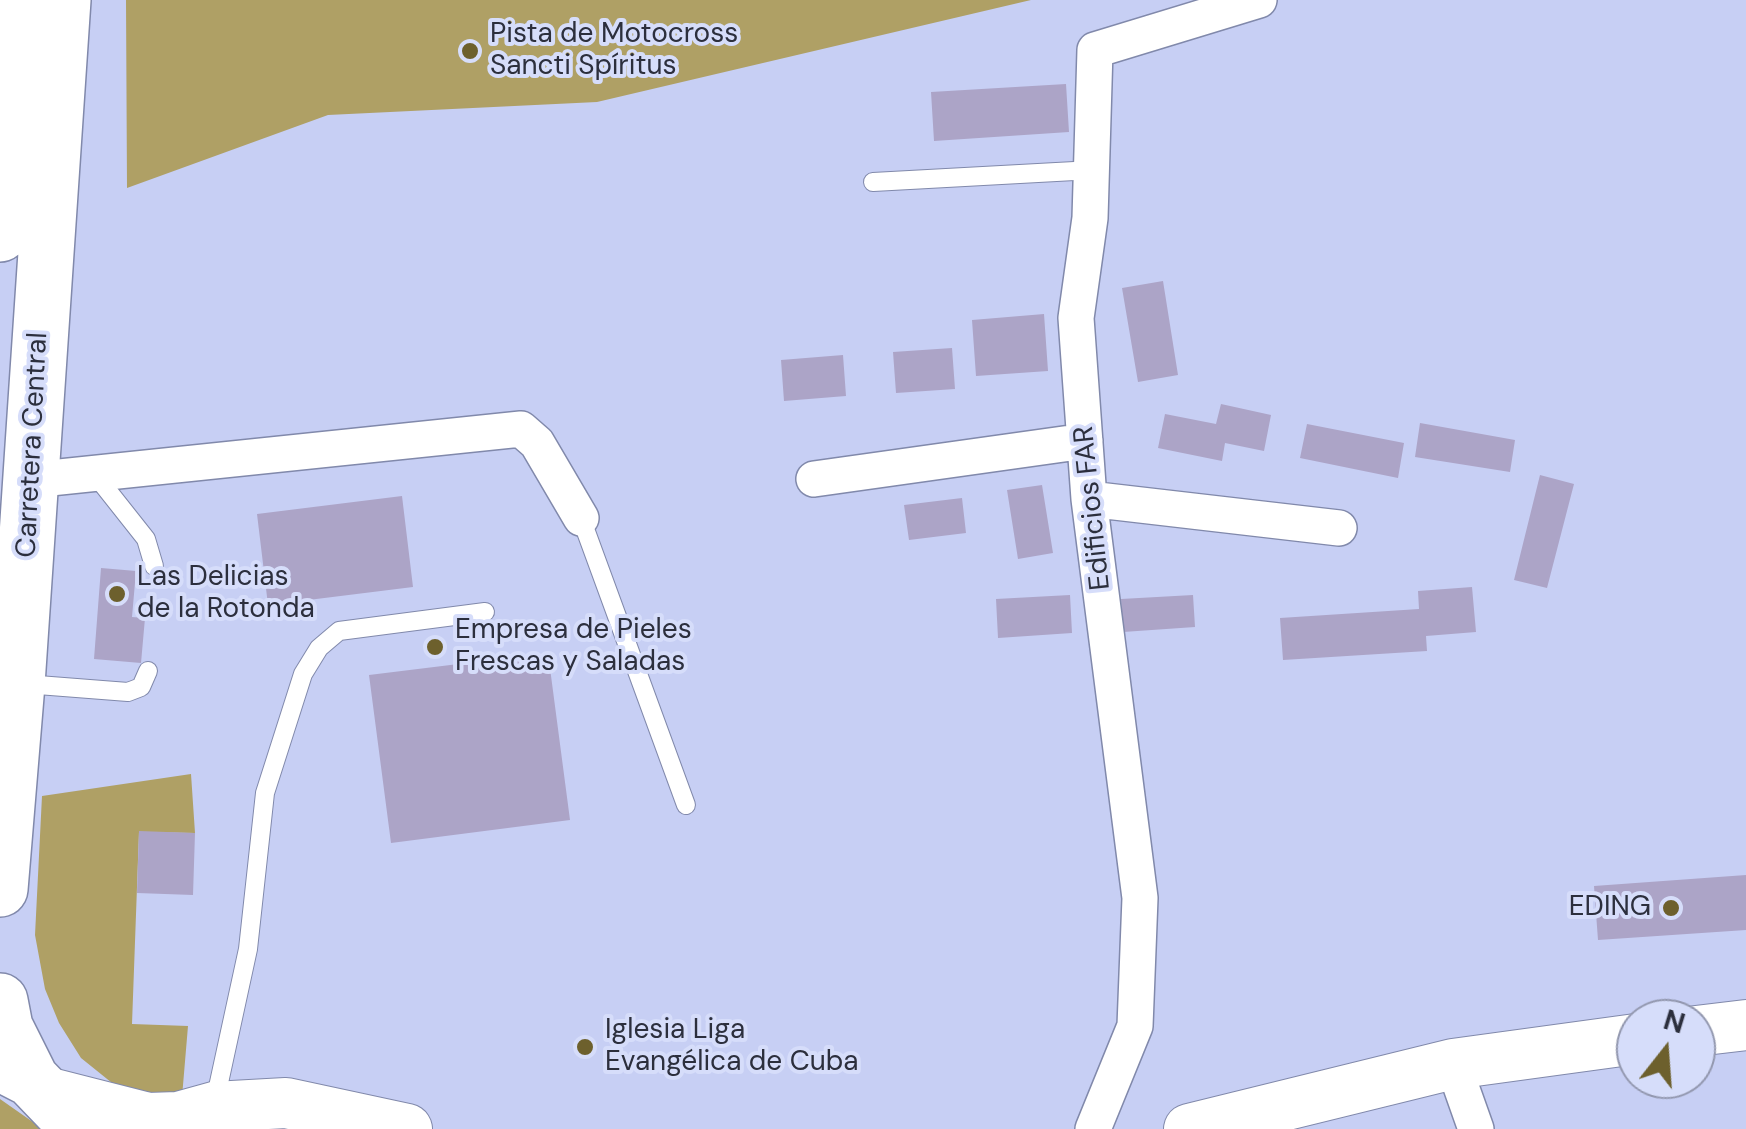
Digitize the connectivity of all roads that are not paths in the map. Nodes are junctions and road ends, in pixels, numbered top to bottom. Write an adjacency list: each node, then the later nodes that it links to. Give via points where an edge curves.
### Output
1 (12, 0): 6 (highway)
2 (63, 0): 10 (highway, Carretera Central)
3 (1259, 0): 4 (street, Edificios FAR, via 1095,50)
4 (1093, 170): 5 (lane); 7 (street, Edificios FAR, via 1076,318)
5 (873, 182)
6 (0, 234)
7 (1086, 442): 9 (street); 11 (street, Edificios FAR)
8 (93, 472): 10 (street); 12 (street, via 521,429 537,443); 14 (lane, via 146,538)
9 (814, 479)
10 (31, 480): 17 (highway, Carretera Central)
11 (1090, 499): 13 (street); 28 (street, Edificios FAR, via 1140,898 1135,1026)
12 (581, 518): 18 (lane)
13 (1339, 528)
14 (154, 566)
15 (485, 612): 26 (lane, via 339,631 302,674 265,792 248,948)
16 (148, 671): 17 (lane, via 141,686 128,692)
17 (18, 684): 19 (highway, Carretera Central)
18 (686, 805)
19 (0, 889)
20 (0, 1002): 25 (highway, via 4,1027)
21 (1746, 1024): 22 (main road)
22 (1716, 1028)
23 (1616, 1043): 24 (main road)
24 (1453, 1064): 29 (main road); 30 (street)
25 (39, 1091): 26 (main road, via 148,1118)
26 (186, 1118): 27 (main road, via 286,1104)
27 (406, 1129)
28 (1093, 1129)
29 (1189, 1129)
30 (1476, 1129)

